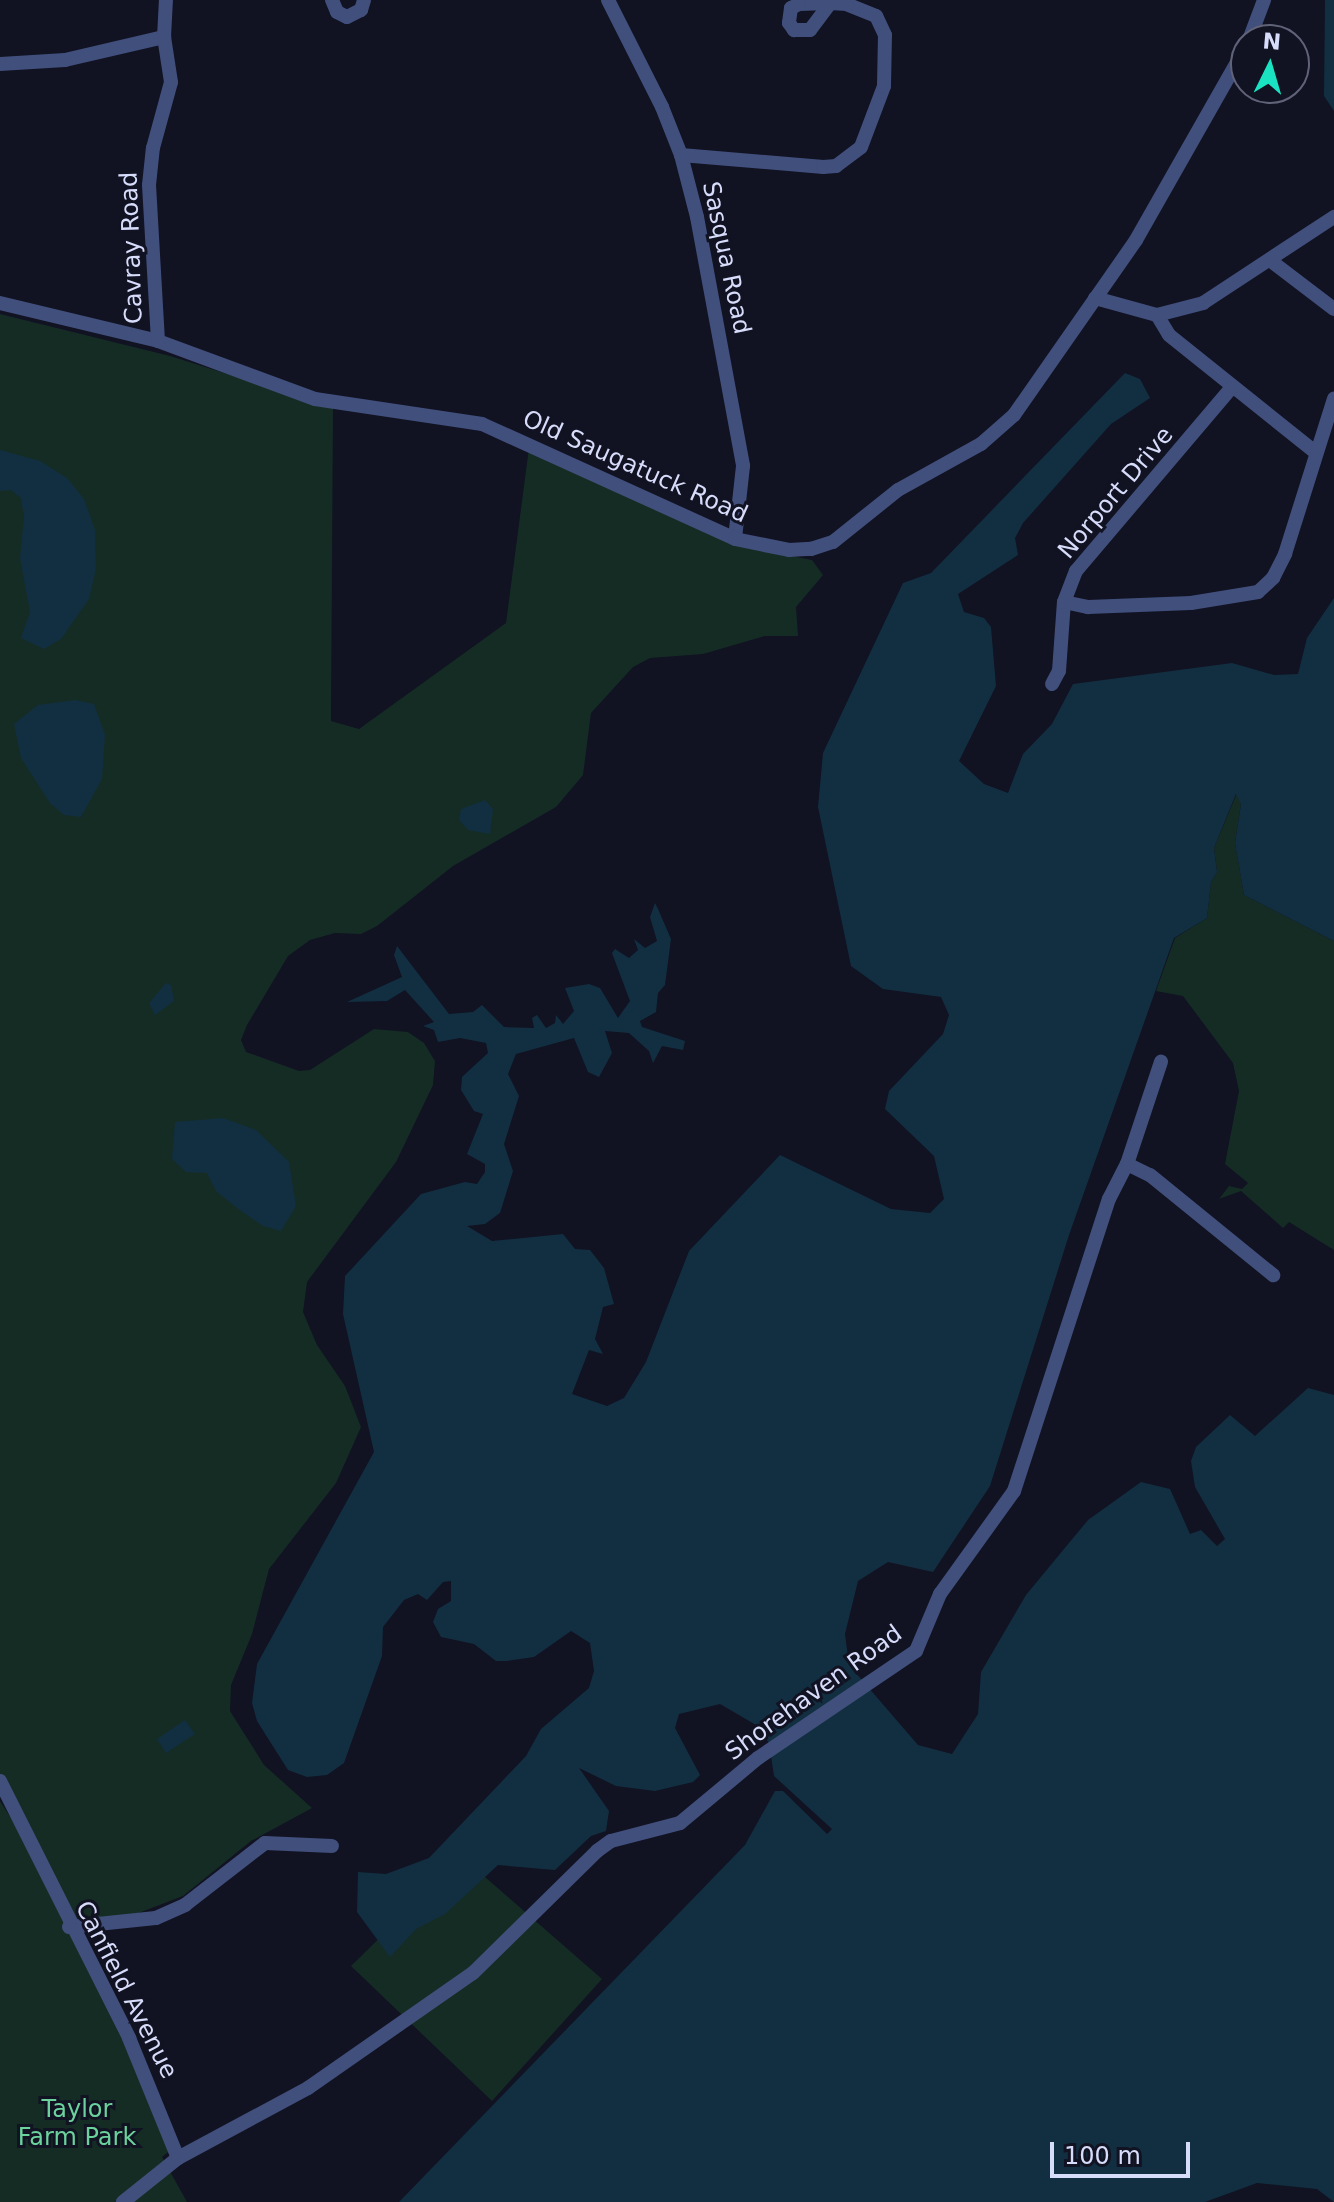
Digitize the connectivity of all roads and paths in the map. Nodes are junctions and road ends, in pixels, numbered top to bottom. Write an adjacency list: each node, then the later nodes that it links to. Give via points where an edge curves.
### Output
1 (166, 0): 8 (street, Cavray Road)
2 (332, 0): 3 (street, via 337,12 347,17 358,14)
3 (364, 0)
4 (608, 0): 11 (street, Sasqua Road)
5 (1264, 0): 7 (street)
6 (830, 3): 11 (street, via 862,7 876,16 885,35 884,86 861,147 836,166 823,167)
7 (1255, 24)
8 (164, 37): 9 (street, via 65,60); 18 (street, Cavray Road, via 171,82 149,185)
9 (0, 64)
10 (1230, 74): 14 (street, Old Saugatuck Road, via 1136,240)
11 (681, 155): 22 (street, Sasqua Road, via 739,438 744,495)
12 (1334, 217): 13 (street)
13 (1271, 261): 16 (street); 17 (street, via 1203,303)
14 (1095, 298): 17 (street); 22 (street, Old Saugatuck Road, via 1021,406 981,444 898,490 833,542 789,550)
15 (0, 303): 18 (street, Old Saugatuck Road)
16 (1334, 309)
17 (1157, 315): 19 (street, via 1169,335)
18 (158, 341): 22 (street, Old Saugatuck Road, via 315,399 482,424)
19 (1231, 388): 21 (street); 23 (street, Norport Drive, via 1137,504 1087,556)
20 (1334, 399): 21 (street)
21 (1314, 451): 23 (street, via 1285,554 1273,578 1258,592 1191,603 1088,607)
22 (735, 539)
23 (1064, 602): 24 (street, Norport Drive, via 1059,671)
24 (1052, 684)
25 (1161, 1062): 26 (street, Shorehaven Road)
26 (1127, 1164): 27 (street, via 1150,1175); 31 (street, Shorehaven Road, via 1109,1199 1014,1491 940,1594 916,1651 758,1758 675,1826 611,1841 591,1855 491,1959 369,2047 308,2088)
27 (1273, 1275)
28 (0, 1781): 30 (street, Canfield Avenue)
29 (332, 1846): 30 (street, via 265,1843 185,1905 156,1918)
30 (69, 1927): 31 (street, Canfield Avenue, via 151,2085)
31 (178, 2158): 32 (street)
32 (123, 2202)

